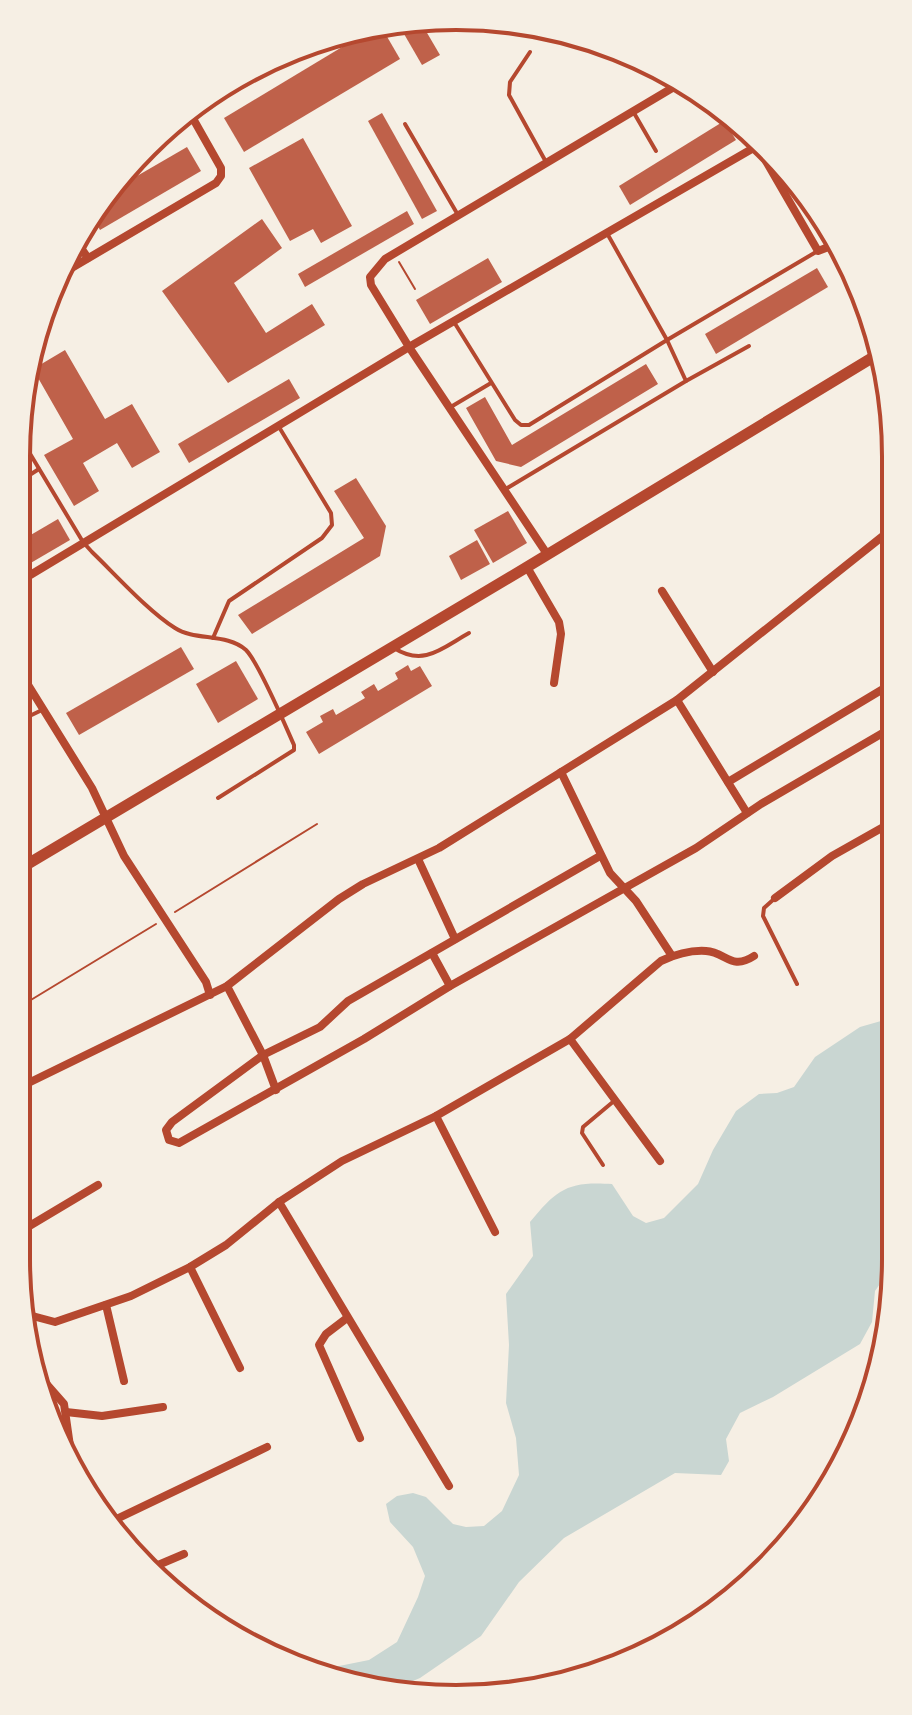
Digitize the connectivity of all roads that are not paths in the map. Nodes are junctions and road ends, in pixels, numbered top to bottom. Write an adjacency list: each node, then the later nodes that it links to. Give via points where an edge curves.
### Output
1 (530, 52): 8 (lane, via 510,82 509,95)
2 (671, 88): 3 (street)
3 (633, 111): 7 (lane); 8 (street)
4 (194, 120): 16 (street, via 221,176)
5 (405, 124): 11 (lane)
6 (751, 149): 12 (street)
7 (656, 151)
8 (546, 162): 11 (street)
9 (773, 172): 10 (street)
10 (778, 180): 15 (street)
11 (458, 215): 21 (street, via 394,254 370,277)
12 (607, 233): 18 (street); 19 (lane)
13 (827, 247): 15 (street)
14 (83, 251): 16 (street)
15 (818, 251): 19 (lane)
16 (88, 258): 17 (street)
17 (75, 266)
18 (454, 322): 21 (street); 24 (lane)
19 (667, 340): 23 (lane); 24 (lane, via 529,425 515,420)
20 (749, 346): 23 (lane)
21 (409, 347): 25 (street); 26 (street)
22 (870, 359): 33 (main road)
23 (686, 381): 30 (lane)
24 (491, 383): 25 (lane)
25 (449, 408): 30 (street)
26 (279, 427): 32 (street); 38 (lane, via 331,513 332,525 322,538 229,601)
27 (30, 454): 28 (lane)
28 (39, 469): 29 (lane); 32 (lane)
29 (30, 475)
30 (504, 490): 33 (street)
31 (882, 537): 40 (street)
32 (83, 542): 35 (street); 38 (lane, via 175,628)
33 (547, 554): 34 (main road)
34 (527, 567): 39 (main road); 41 (street, via 559,622)
35 (30, 575)
36 (662, 591): 40 (street)
37 (469, 633): 39 (lane, via 417,658)
38 (213, 638): 46 (lane, via 248,652)
39 (392, 647): 46 (main road)
40 (713, 672): 44 (street)
41 (554, 683)
42 (30, 687): 45 (street)
43 (882, 690): 50 (street)
44 (677, 700): 49 (street); 50 (street)
45 (44, 709): 47 (lane); 53 (street)
46 (280, 714): 51 (lane, via 294,750); 53 (main road)
47 (30, 716)
48 (882, 733): 52 (street)
49 (561, 772): 55 (street); 56 (street)
50 (728, 782): 52 (street)
51 (218, 798)
52 (747, 813): 58 (street)
53 (106, 818): 57 (main road); 67 (street)
54 (882, 830): 59 (street, via 832,856)
55 (600, 856): 58 (street); 60 (street)
56 (418, 859): 60 (street); 65 (street, via 339,899)
57 (30, 863)
58 (624, 889): 62 (street); 66 (street)
59 (775, 898): 64 (lane, via 763,916)
60 (455, 939): 61 (street)
61 (432, 953): 66 (street); 69 (street, via 348,1001 320,1027)
62 (672, 956): 63 (street, via 711,951 738,963); 68 (street)
63 (754, 956)
64 (797, 984)
65 (227, 986): 67 (street); 69 (street)
66 (450, 986): 71 (street)
67 (210, 995): 70 (street)
68 (570, 1039): 72 (street); 73 (street)
69 (263, 1055): 71 (street); 71 (street, via 172,1122 165,1135 179,1143)
70 (30, 1082)
71 (276, 1090)
72 (614, 1101): 74 (street); 75 (lane, via 583,1127)
73 (436, 1116): 77 (street, via 342,1161); 79 (street)
74 (660, 1161)
75 (603, 1165)
76 (98, 1185): 78 (street)
77 (279, 1202): 80 (street); 83 (street)
78 (30, 1226)
79 (495, 1232)
80 (190, 1267): 81 (street); 84 (street)
81 (106, 1305): 82 (street, via 55,1322); 85 (street)
82 (34, 1316)
83 (347, 1318): 90 (street, via 319,1345); 92 (street)
84 (240, 1368)
85 (124, 1381)
86 (51, 1389): 88 (street)
87 (163, 1407): 88 (street, via 102,1416)
88 (66, 1412): 89 (street)
89 (69, 1437)
90 (360, 1438)
91 (267, 1447): 93 (street)
92 (449, 1486)
93 (118, 1518)
94 (184, 1554): 95 (street)
95 (160, 1564)

